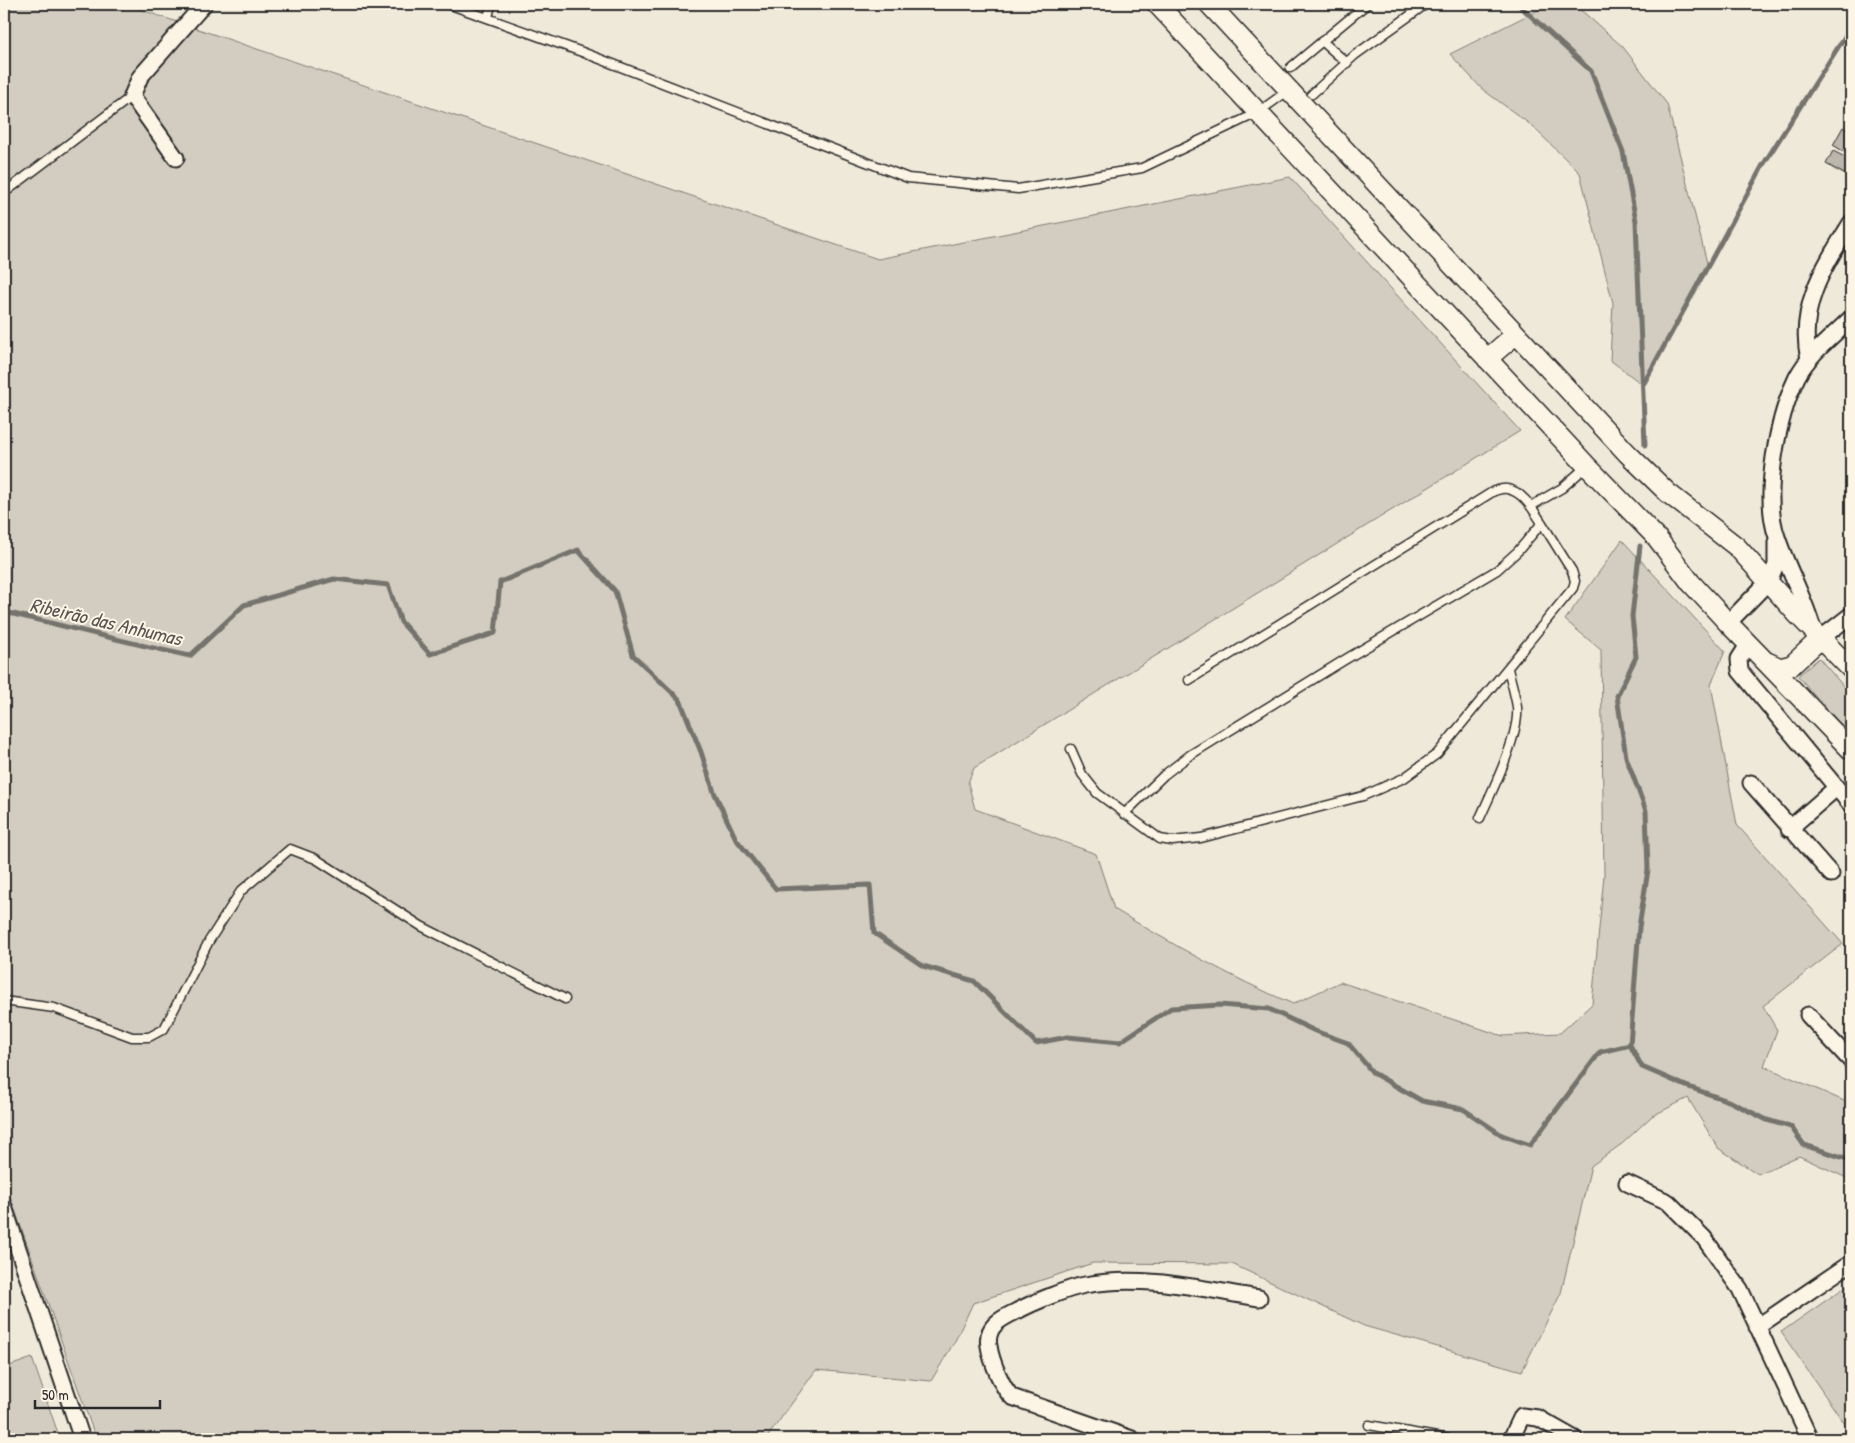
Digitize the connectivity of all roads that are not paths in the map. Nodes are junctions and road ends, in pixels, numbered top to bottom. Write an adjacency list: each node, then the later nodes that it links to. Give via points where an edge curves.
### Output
1 (204, 4): 14 (street, via 140,78)
2 (448, 4): 8 (lane)
3 (491, 4): 8 (lane)
4 (1157, 4): 15 (street)
5 (1209, 4): 12 (street)
6 (1367, 4): 9 (lane)
7 (1426, 4): 10 (lane)
8 (488, 18): 15 (lane, via 908,178 1018,188 1142,168)
9 (1322, 41): 10 (lane); 11 (lane)
10 (1347, 63): 13 (lane)
11 (1290, 68)
12 (1289, 90): 15 (lane); 20 (street)
13 (1312, 94)
14 (132, 96): 16 (street); 17 (lane)
15 (1257, 112): 21 (street)
16 (176, 158)
17 (4, 193)
18 (1851, 223): 22 (street, via 1824,266 1809,305)
19 (1851, 318): 22 (street)
20 (1516, 334): 21 (street); 27 (street, via 1628,454 1668,493 1737,547)
21 (1487, 359): 23 (street)
22 (1809, 359): 26 (street, via 1790,395 1772,468 1770,498)
23 (1587, 466): 24 (lane, via 1562,488); 29 (street, via 1656,538)
24 (1530, 506): 25 (lane); 35 (lane, via 1516,492 1505,488 1494,491)
25 (1542, 523): 33 (lane, via 1575,581 1573,588); 41 (lane, via 1497,570 1346,658 1190,755)
26 (1776, 535): 27 (street, via 1776,565); 30 (street)
27 (1769, 581): 29 (street); 30 (street)
28 (1851, 615): 30 (street)
29 (1728, 624): 31 (street)
30 (1817, 635): 32 (street, via 1792,665 1780,668); 34 (street)
31 (1748, 645): 32 (street); 39 (street, via 1738,659 1740,670)
32 (1767, 662): 37 (street)
33 (1508, 669): 41 (lane, via 1437,754 1404,778 1363,796 1201,838 1172,841 1160,839); 42 (lane, via 1517,708 1515,728 1500,775)
34 (1851, 669)
35 (1189, 680)
36 (1071, 749): 41 (lane, via 1082,774 1097,793)
37 (1851, 750)
38 (1751, 784): 43 (street)
39 (1836, 788): 40 (street); 43 (street)
40 (1851, 805)
41 (1124, 814)
42 (1480, 818)
43 (1789, 829): 44 (street)
44 (1831, 874)
45 (565, 999): 46 (lane, via 421,926 316,859 290,849 240,891 164,1029 149,1037 132,1037 54,1008)
46 (4, 1001)
47 (1808, 1016): 48 (street)
48 (1851, 1061)
49 (1627, 1183): 53 (street, via 1668,1202 1704,1238 1740,1289)
50 (4, 1207): 55 (street)
51 (1851, 1263): 53 (street)
52 (1259, 1298): 56 (street, via 1153,1282 1095,1283 1022,1309 993,1325 989,1348 1006,1391 1012,1397)
53 (1757, 1327): 60 (street)
54 (1369, 1425): 57 (lane)
55 (82, 1439)
56 (1132, 1439)
57 (1448, 1439)
58 (1511, 1439): 59 (street, via 1522,1416 1538,1418)
59 (1575, 1439)
60 (1810, 1439)

